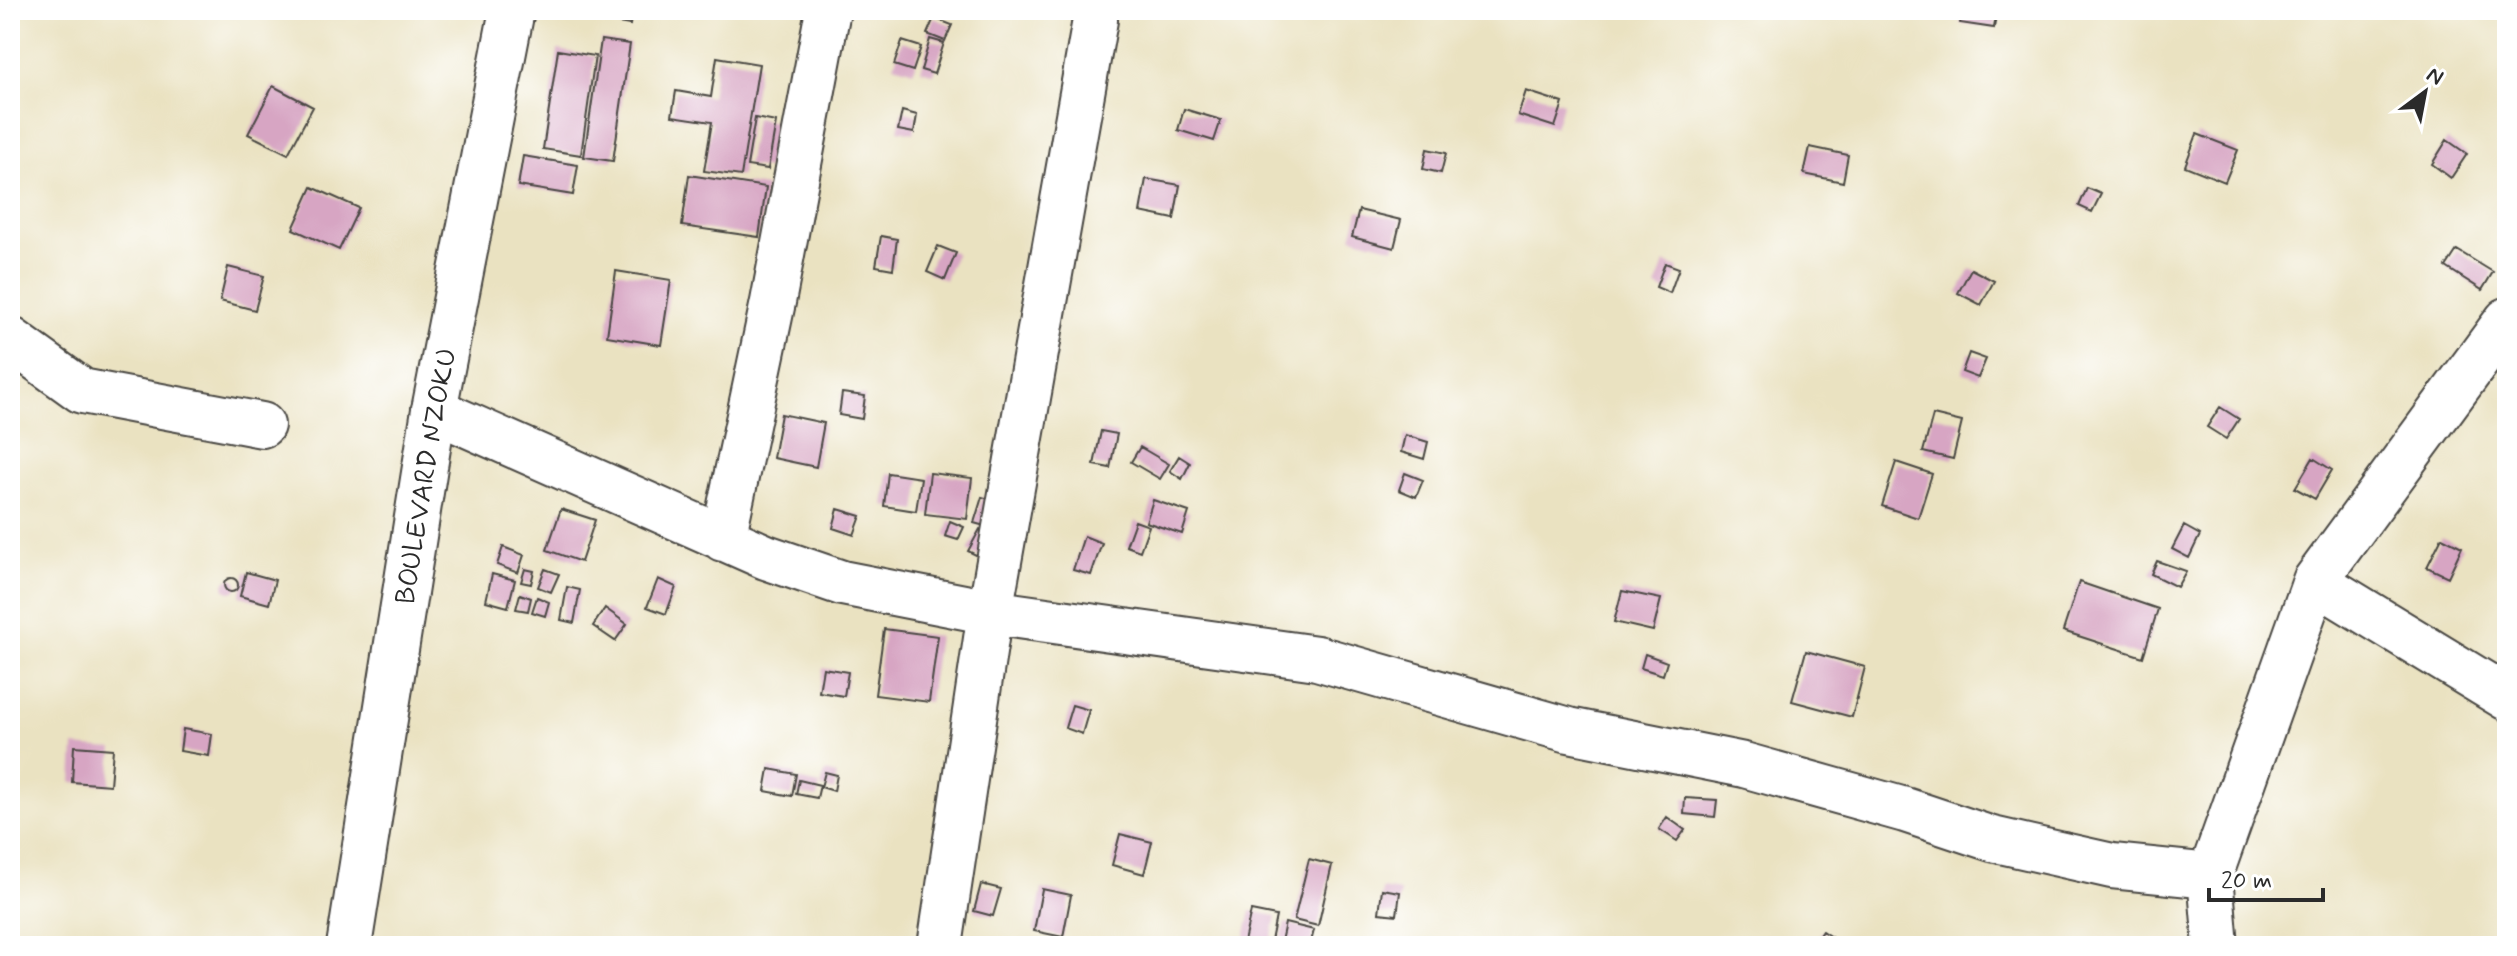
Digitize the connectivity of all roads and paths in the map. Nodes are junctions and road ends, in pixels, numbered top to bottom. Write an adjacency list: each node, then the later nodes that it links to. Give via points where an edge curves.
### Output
1 (512, 10): 6 (street, BOULEVARD NZOKU)
2 (828, 10): 8 (street)
3 (1095, 20): 10 (street)
4 (2507, 320): 9 (street)
5 (10, 339): 7 (street, via 82,391)
6 (434, 410): 8 (street); 13 (street, BOULEVARD NZOKU)
7 (262, 425)
8 (723, 539): 10 (street, via 842,583)
9 (2315, 581): 11 (street); 12 (street)
10 (990, 612): 12 (street, via 1317,658 1569,730 1744,765 1992,839 2112,866); 14 (street)
11 (2507, 698)
12 (2210, 876): 15 (street)
13 (349, 946)
14 (940, 946)
15 (2216, 946)

